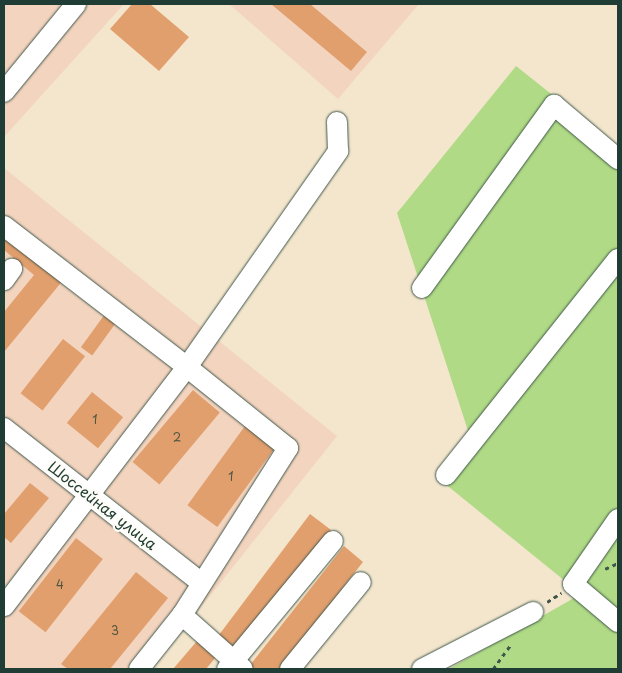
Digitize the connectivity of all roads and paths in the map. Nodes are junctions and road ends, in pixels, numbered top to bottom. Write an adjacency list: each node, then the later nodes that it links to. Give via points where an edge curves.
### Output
1 (76, 4): 2 (street)
2 (4, 92)
3 (337, 122): 8 (street, via 338,151)
4 (618, 158): 7 (street, via 554,105)
5 (4, 226): 8 (street)
6 (618, 259): 10 (street)
7 (422, 288)
8 (187, 367): 11 (street); 15 (street, via 288,448)
9 (4, 428): 11 (street, Шоссейная улица)
10 (446, 475)
11 (91, 495): 15 (street, Шоссейная улица); 16 (street)
12 (618, 519): 19 (street, via 573,584)
13 (333, 541): 20 (street)
14 (361, 582): 22 (street)
15 (202, 583): 18 (street)
16 (4, 606)
17 (533, 612): 23 (street)
18 (182, 615): 20 (street); 21 (street)
19 (618, 622)
20 (235, 666)
21 (139, 669)
22 (290, 669)
23 (422, 669)

